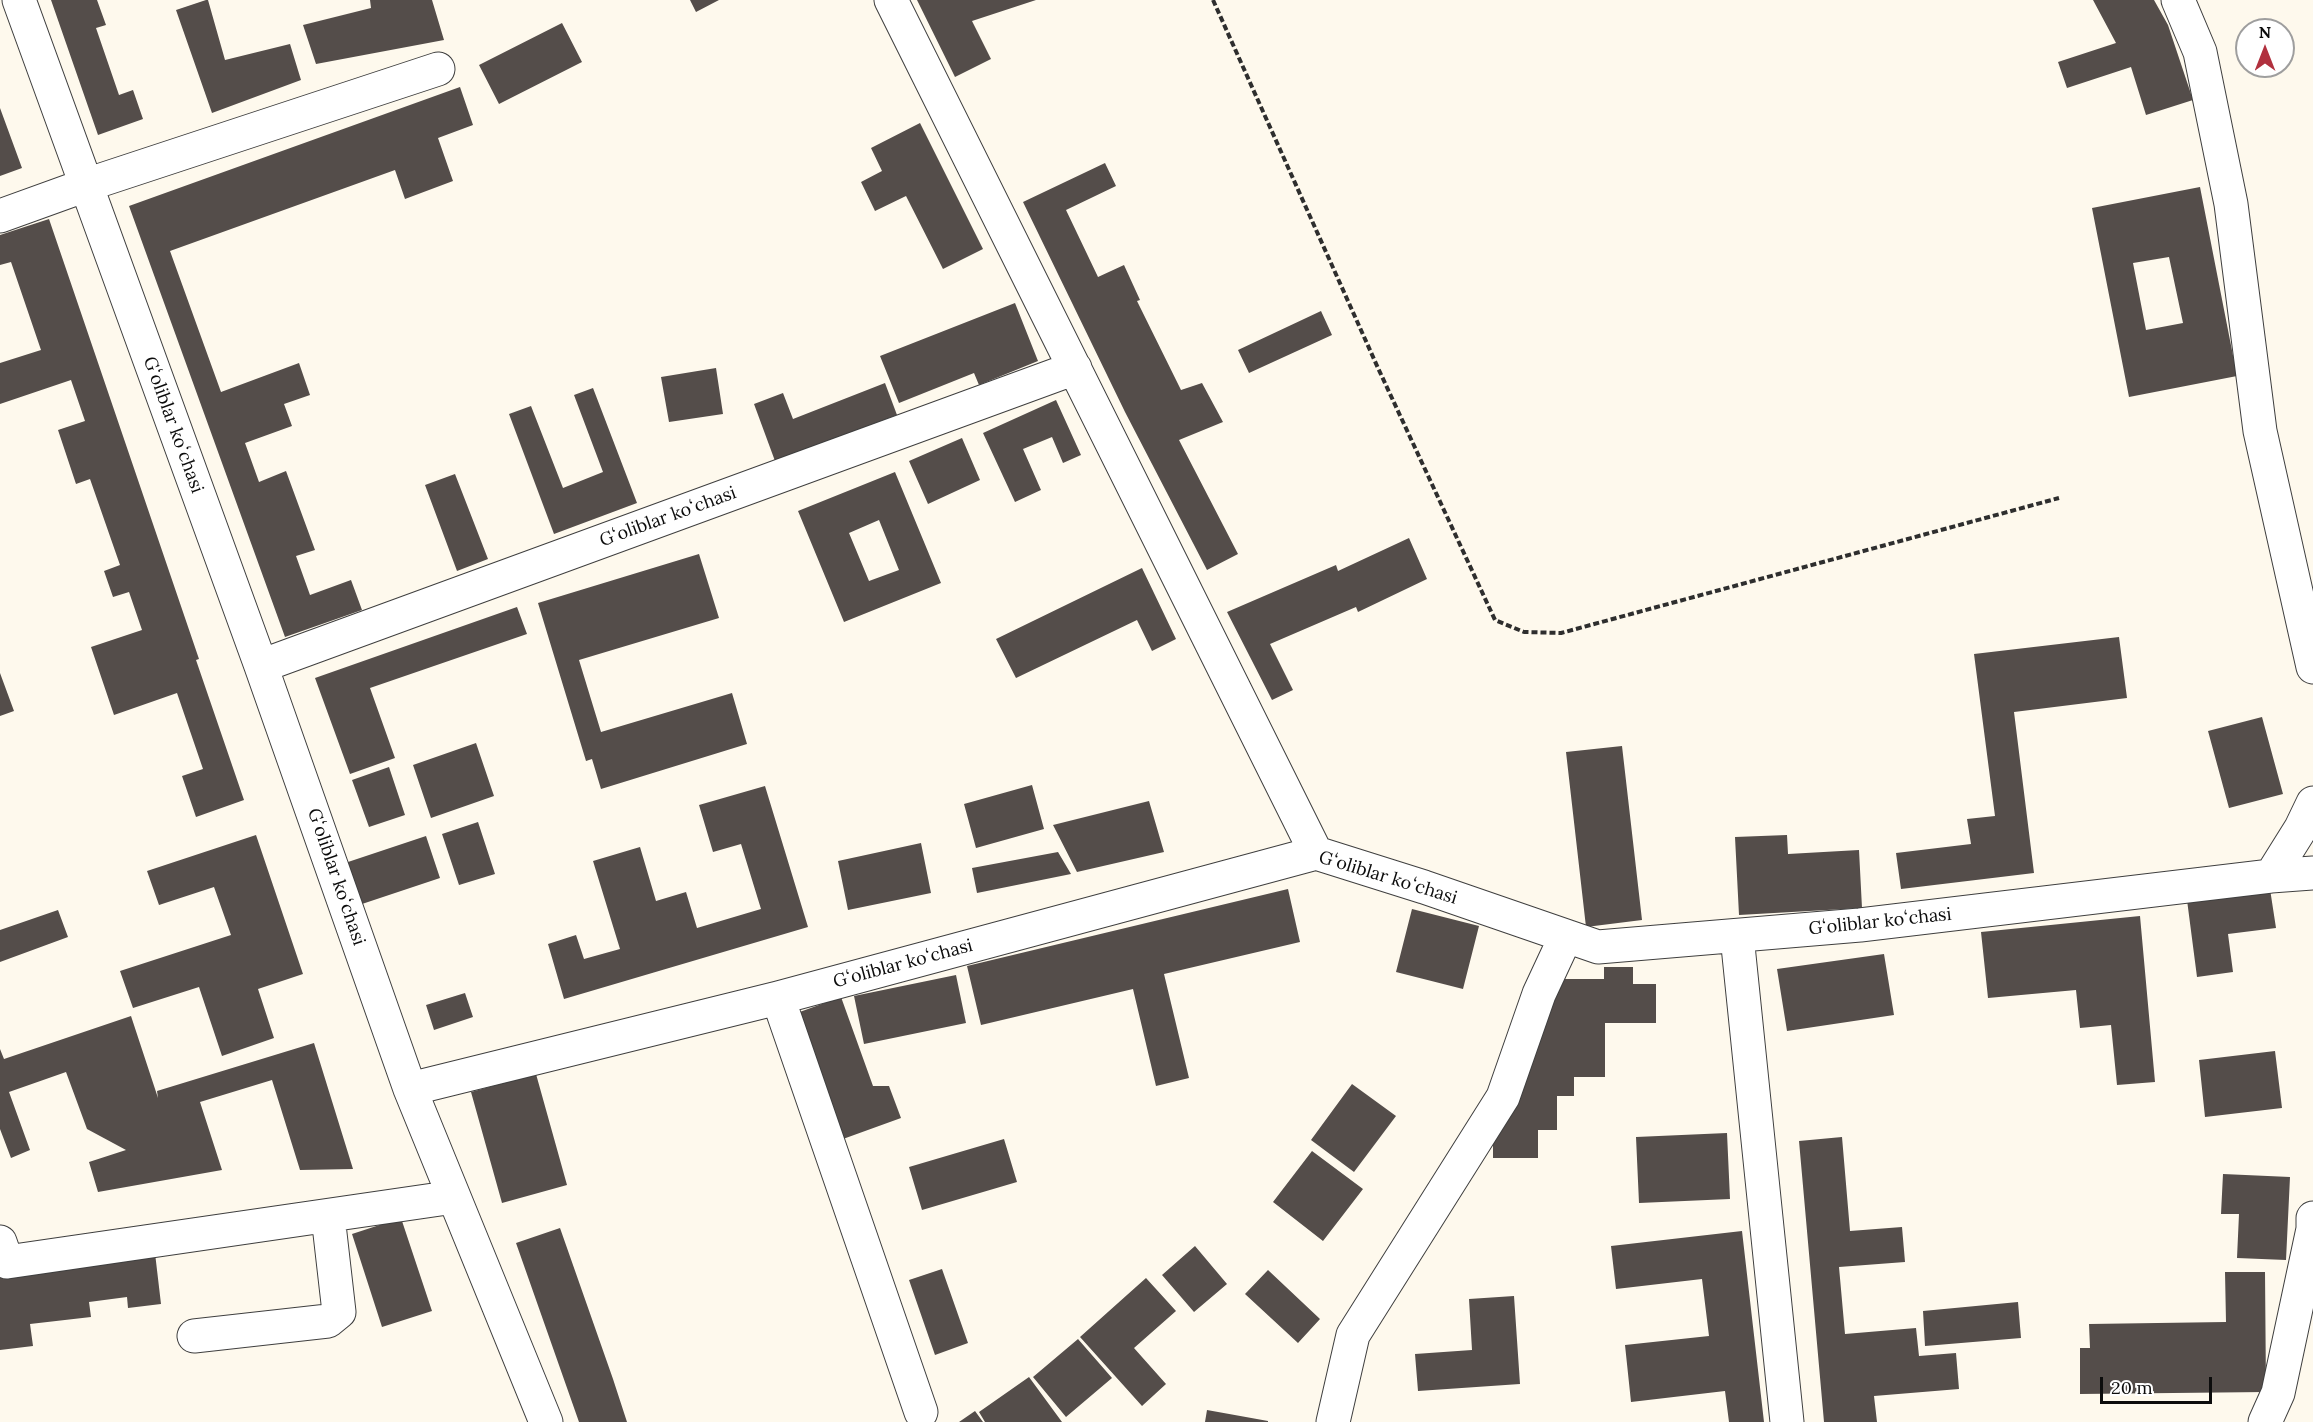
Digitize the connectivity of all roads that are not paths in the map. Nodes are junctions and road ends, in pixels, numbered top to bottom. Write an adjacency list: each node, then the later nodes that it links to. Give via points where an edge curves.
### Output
1 (19, 0): 5 (street, Gʻoliblar koʻchasi)
2 (891, 0): 7 (street)
3 (2178, 0): 9 (street, via 2200,52 2231,204 2260,431)
4 (438, 69): 5 (street)
5 (86, 185): 6 (street); 8 (street, Gʻoliblar koʻchasi)
6 (0, 216)
7 (1075, 368): 8 (street, Gʻoliblar koʻchasi); 11 (street)
8 (261, 666): 17 (street, Gʻoliblar koʻchasi)
9 (2313, 668)
10 (2313, 803): 13 (street)
11 (1316, 853): 14 (street, Gʻoliblar koʻchasi); 16 (street, Gʻoliblar koʻchasi)
12 (2313, 873): 13 (street, Gʻoliblar koʻchasi)
13 (2271, 876): 15 (street, Gʻoliblar koʻchasi)
14 (1566, 936): 15 (street, Gʻoliblar koʻchasi, via 1598,947); 25 (street, via 1539,994 1503,1098 1353,1335)
15 (1737, 936): 26 (street)
16 (778, 998): 17 (street, Gʻoliblar koʻchasi); 23 (street)
17 (410, 1089): 18 (street, Gʻoliblar koʻchasi)
18 (454, 1197): 19 (street); 24 (street, Gʻoliblar koʻchasi)
19 (328, 1216): 21 (street, via 7,1262); 22 (street, via 339,1312 328,1321)
20 (2313, 1218): 27 (street, via 2278,1393)
21 (0, 1242)
22 (194, 1336)
23 (921, 1412)
24 (546, 1422)
25 (1333, 1422)
26 (1787, 1422)
27 (2265, 1422)

